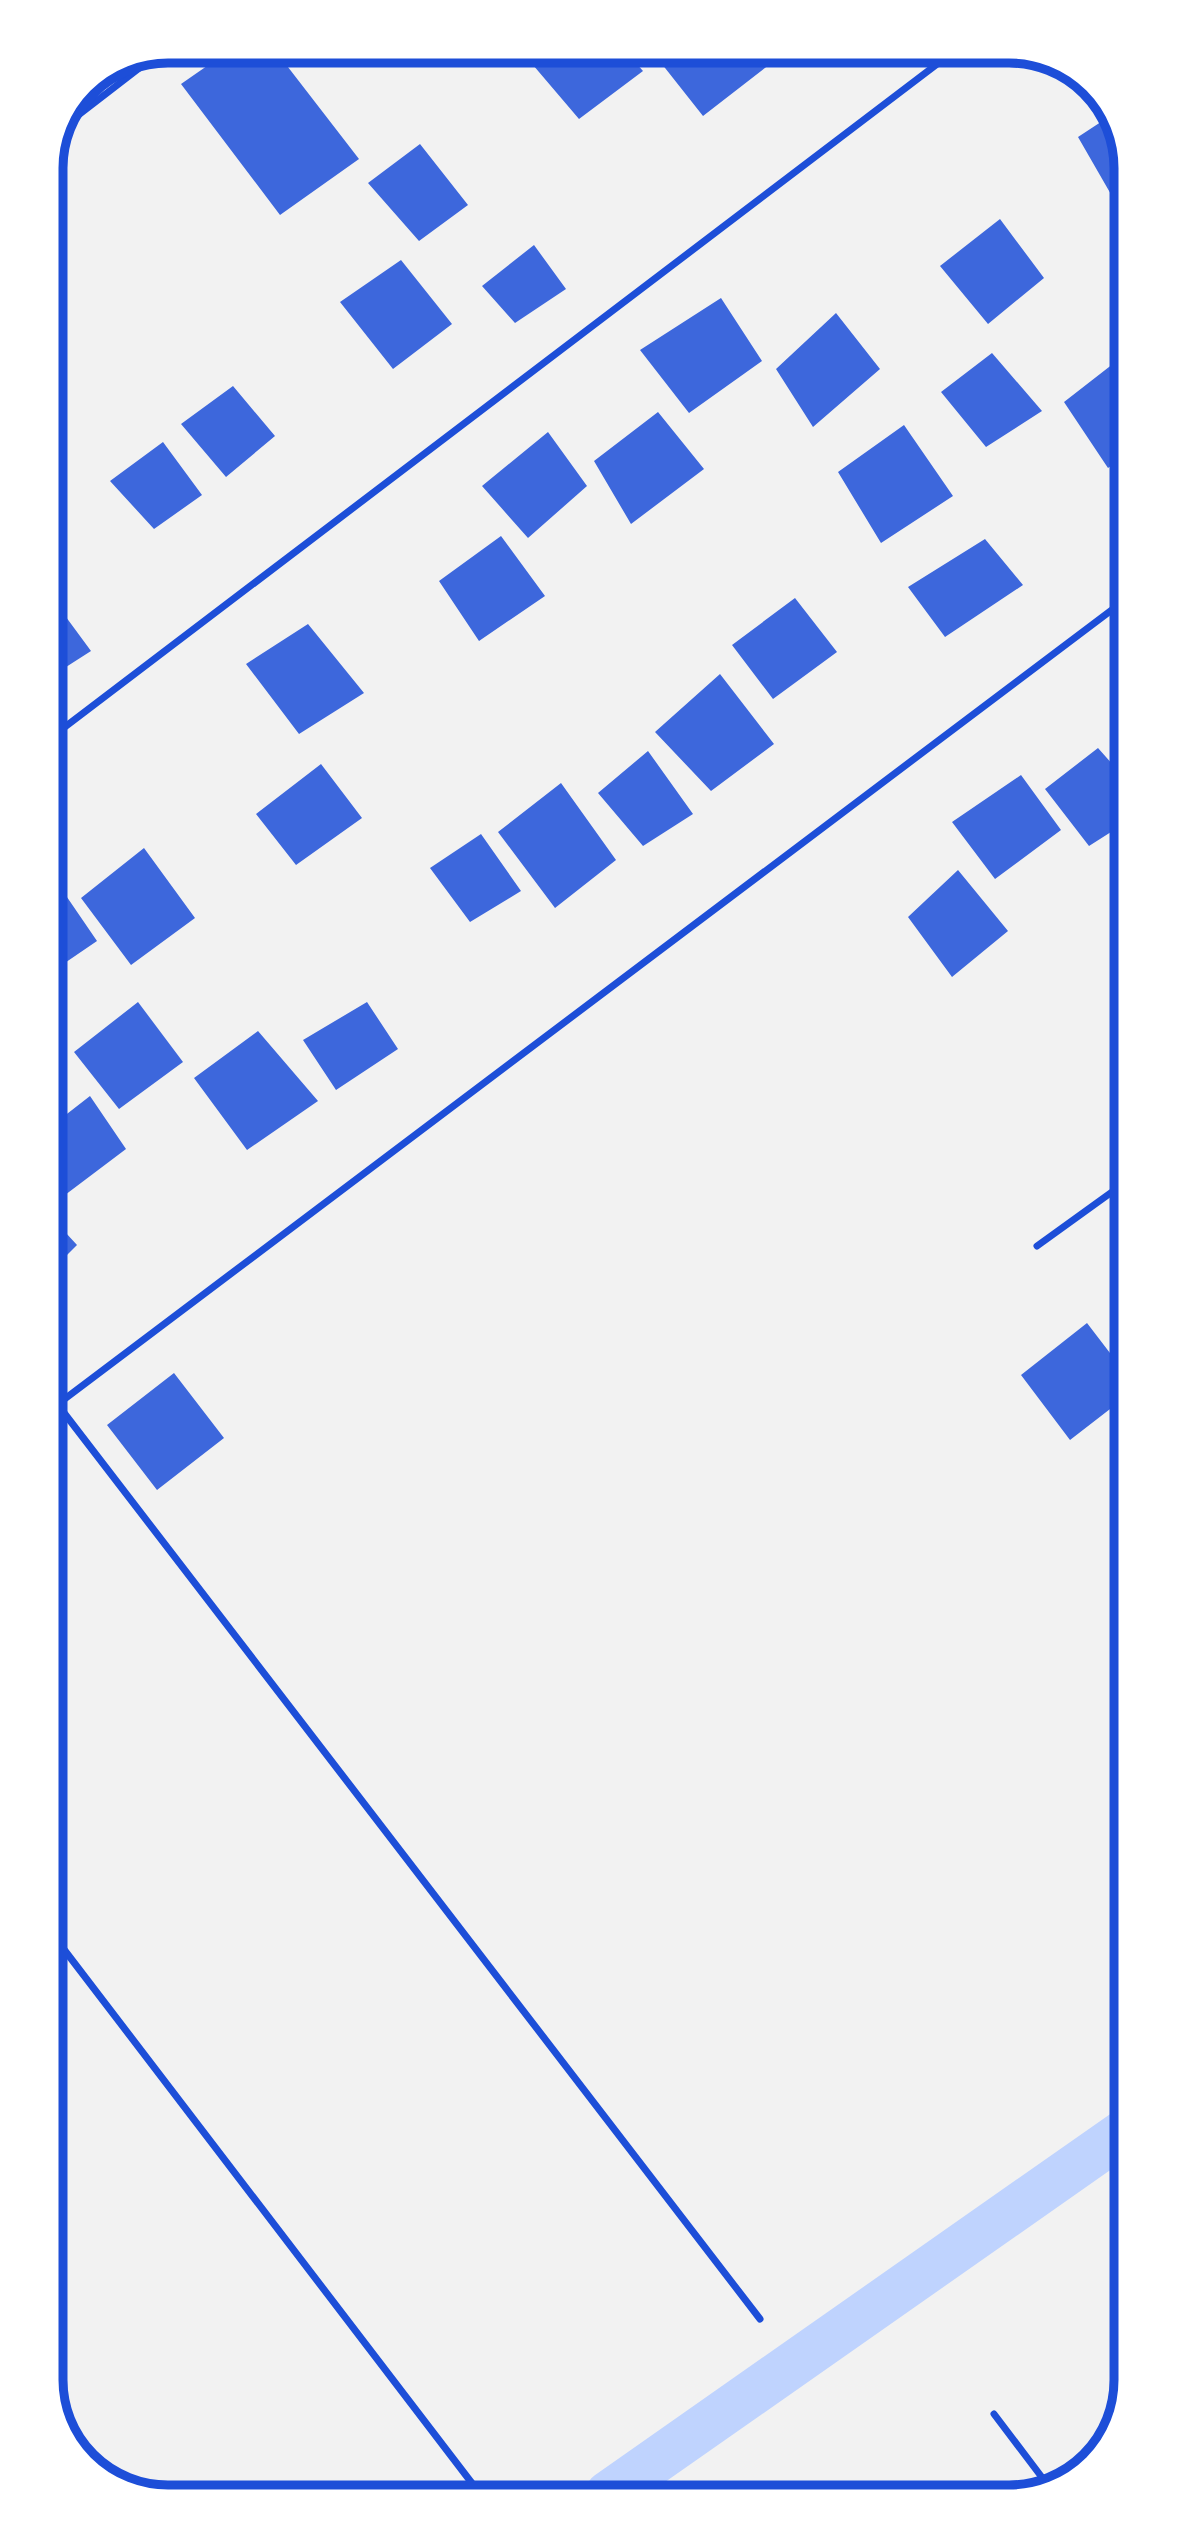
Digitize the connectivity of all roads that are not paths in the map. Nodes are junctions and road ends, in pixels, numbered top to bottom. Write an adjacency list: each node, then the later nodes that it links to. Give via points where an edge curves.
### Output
1 (939, 63): 5 (street)
2 (140, 68): 3 (street)
3 (79, 114)
4 (1114, 608): 8 (street)
5 (63, 728)
6 (1114, 1190): 7 (street)
7 (1037, 1246)
8 (63, 1401)
9 (63, 1415): 11 (street)
10 (63, 1948): 14 (street)
11 (760, 2319)
12 (994, 2414): 13 (street)
13 (1043, 2479)
14 (473, 2485)

